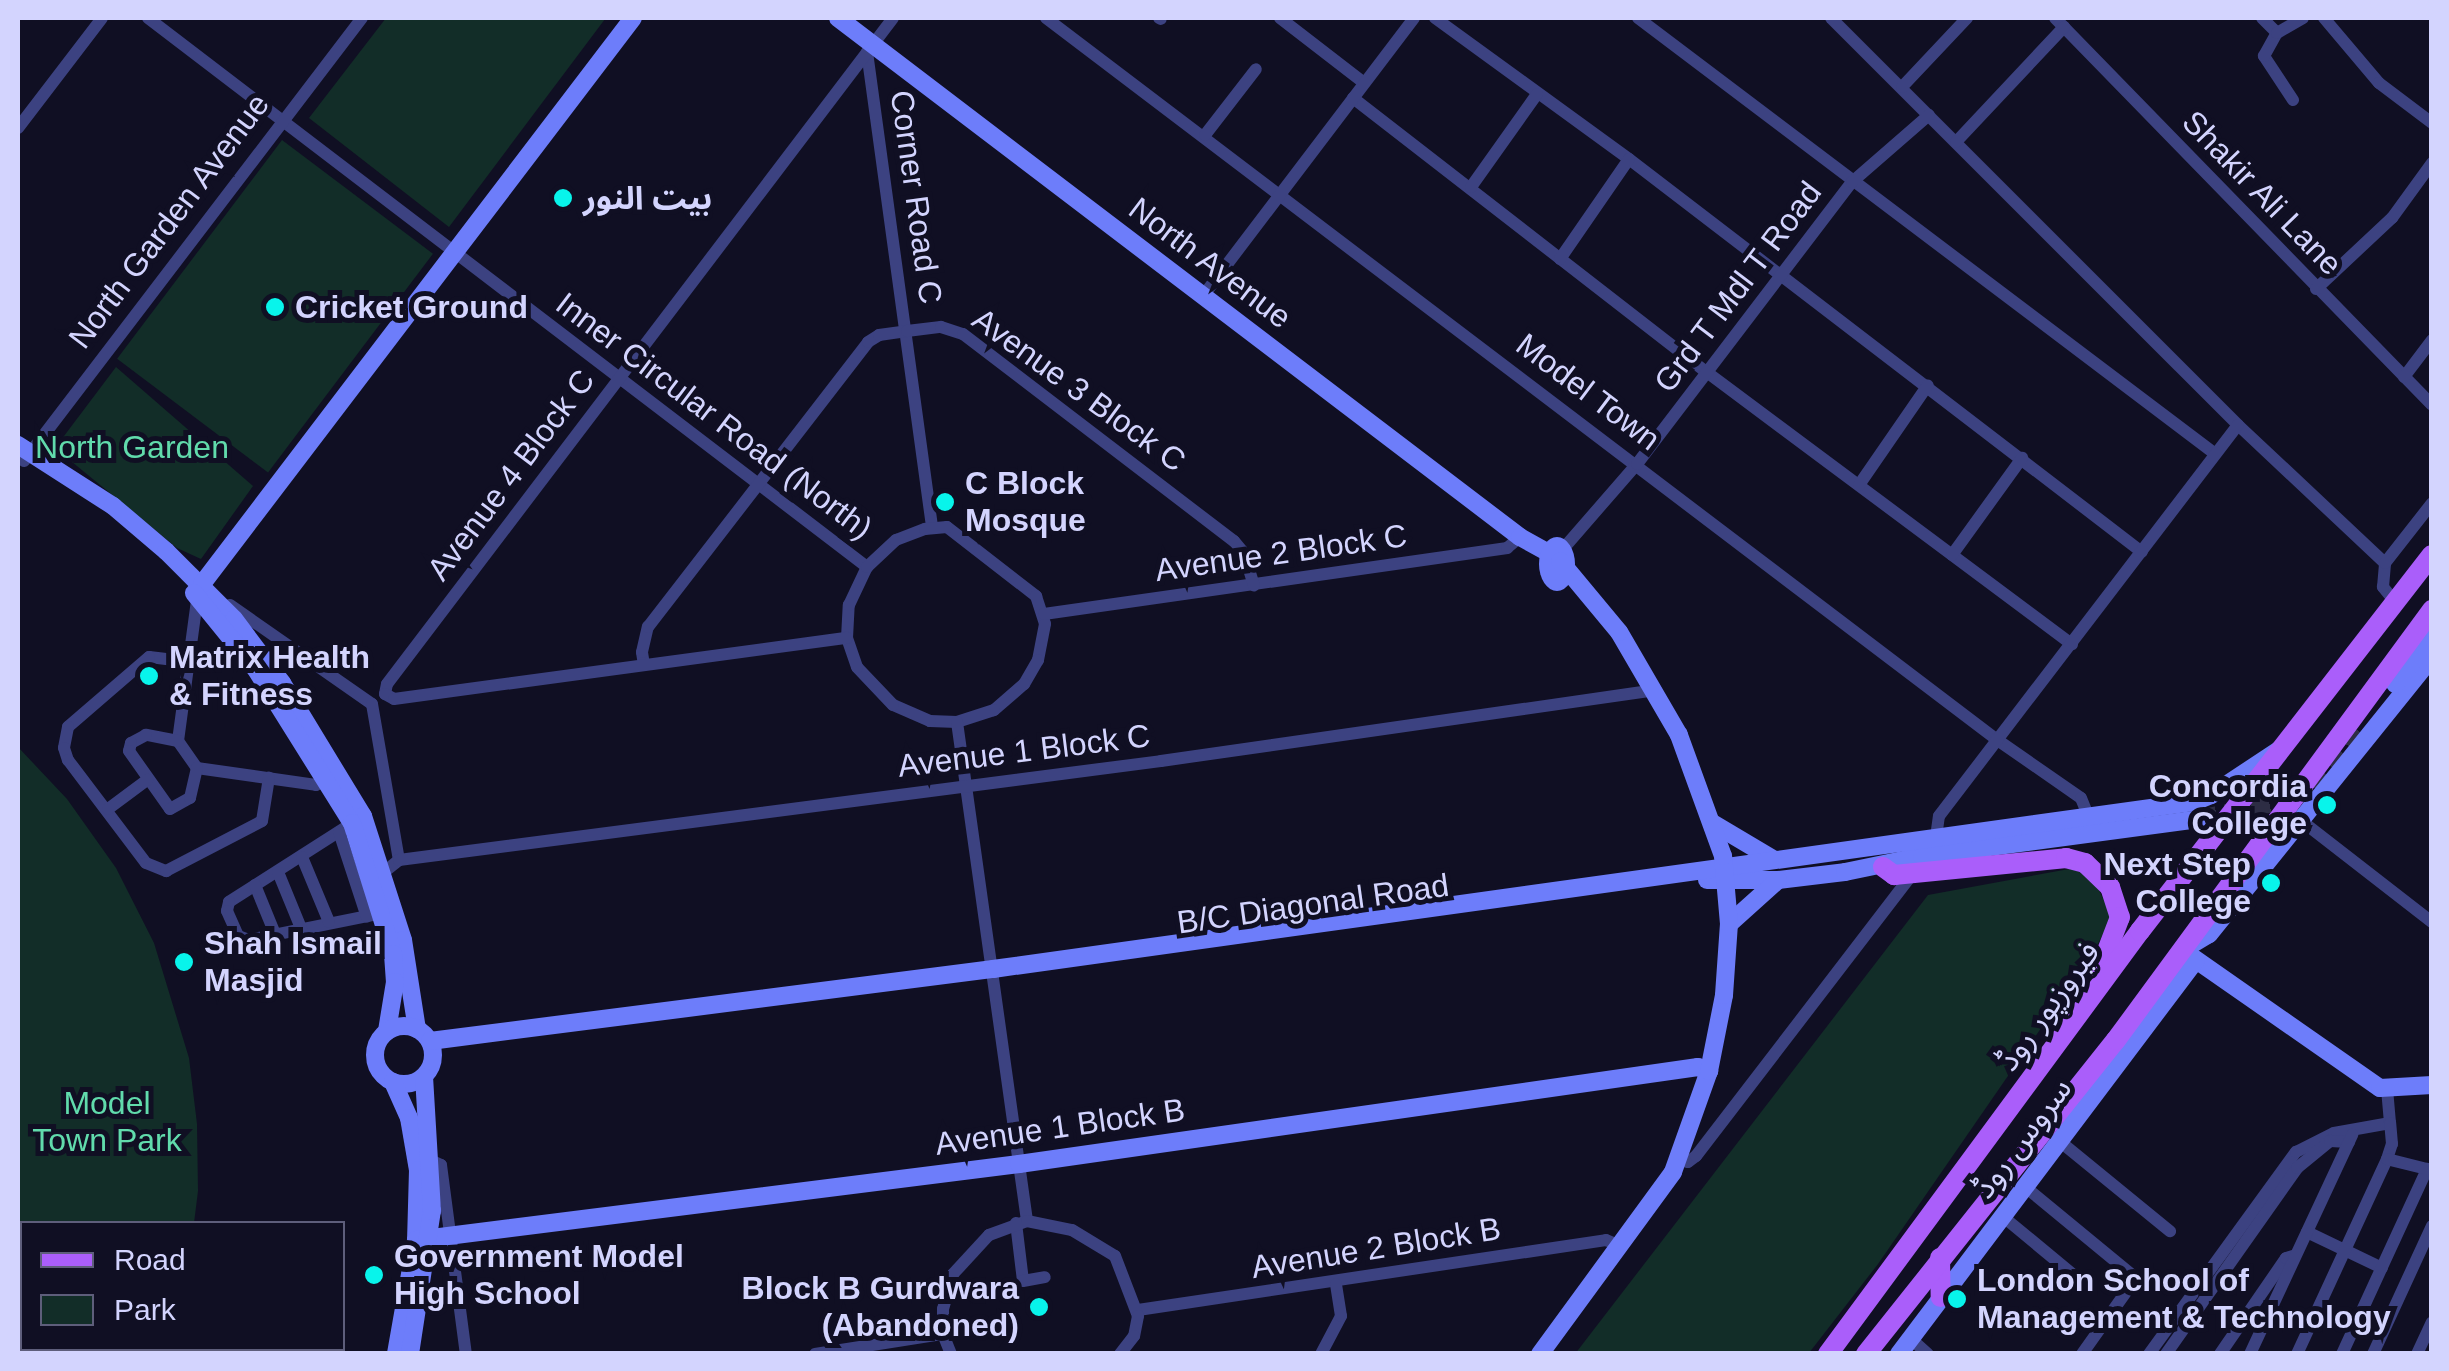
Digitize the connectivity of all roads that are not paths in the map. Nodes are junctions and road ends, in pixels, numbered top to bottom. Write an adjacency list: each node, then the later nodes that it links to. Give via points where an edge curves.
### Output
1 (102, 18): 29 (street)
2 (148, 18): 27 (street, Inner Circular Road (North))
3 (362, 18): 27 (street, North Garden Avenue)
4 (633, 18): 37 (street)
5 (838, 18): 19 (street, North Avenue)
6 (893, 18): 19 (street, Avenue 4 Block C)
7 (1280, 18): 21 (street)
8 (1414, 18): 21 (street)
9 (1435, 18): 23 (street)
10 (1638, 18): 34 (street)
11 (1831, 18): 22 (street)
12 (1967, 18): 22 (street)
13 (2262, 18): 18 (street)
14 (2303, 18): 18 (street)
15 (2324, 18): 28 (street, via 2379,84)
16 (1051, 19): 30 (street, Model Town)
17 (2060, 22): 31 (street); 40 (street, Shakir Ali Lane)
18 (2277, 33): 25 (street, via 2265,63)
19 (870, 48): 41 (street, North Avenue); 42 (street, Corner Road C); 46 (street, Avenue 4 Block C)
20 (1256, 69): 30 (street)
21 (1364, 83): 24 (street)
22 (1902, 87): 26 (street)
23 (1537, 94): 32 (street); 35 (street)
24 (1353, 98): 35 (street); 36 (street)
25 (2293, 100)
26 (1929, 115): 31 (street); 34 (street, Grd T Mdl T Road)
27 (282, 122): 37 (street, Inner Circular Road (North)); 51 (street, North Garden Avenue)
28 (2432, 124)
29 (18, 128)
30 (1205, 135): 36 (street, Model Town)
31 (1956, 142): 49 (street)
32 (1629, 159): 38 (street); 39 (street)
33 (2432, 163): 40 (street, via 2392,218)
34 (1852, 182): 39 (street, Grd T Mdl T Road); 50 (street)
35 (1471, 187): 38 (street)
36 (1280, 194): 41 (street); 53 (street, Model Town)
37 (453, 252): 46 (street, Inner Circular Road (North)); 66 (street)
38 (1560, 258): 44 (street)
39 (1782, 274): 44 (street, Grd T Mdl T Road); 47 (street)
40 (2316, 289): 45 (street, Shakir Ali Lane)
41 (1203, 296): 58 (street, North Avenue)
42 (907, 331): 54 (street, Avenue 3 Block C, via 868,342); 57 (street, Corner Road C); 65 (street, Avenue 3 Block C, via 941,327 962,334 1234,540)
43 (2432, 340): 45 (street)
44 (1708, 373): 53 (street, Grd T Mdl T Road); 55 (street)
45 (2404, 377): 48 (street, Shakir Ali Lane)
46 (618, 378): 54 (street, Inner Circular Road (North)); 77 (street, Avenue 4 Block C, via 386,684)
47 (1928, 385): 52 (street); 55 (street)
48 (2432, 405)
49 (2238, 426): 50 (street); 63 (street)
50 (2214, 453): 59 (street)
51 (22, 454): 66 (street, via 126,516)
52 (2022, 458): 59 (street); 62 (street)
53 (1637, 464): 61 (street, Grd T Mdl T Road); 81 (street, Model Town)
54 (761, 482): 64 (street, Inner Circular Road (North)); 75 (street, Avenue 3 Block C, via 648,627)
55 (1859, 485): 62 (street)
56 (2432, 503): 63 (street)
57 (932, 528): 64 (street, via 896,540); 69 (street, via 958,532 1036,596)
58 (1520, 537): 61 (street, North Avenue); 65 (street, Avenue 2 Block C, via 1506,548)
59 (2142, 552): 72 (street)
60 (2432, 554): 67 (main road, فیروزپور روڈ)
61 (1557, 555): 76 (street)
62 (1952, 555): 72 (street)
63 (2385, 562): 67 (street, via 2383,588)
64 (866, 566): 71 (street, via 849,604)
65 (1254, 586): 69 (street, Avenue 2 Block C)
66 (199, 590): 74 (street); 78 (street); 85 (street, via 255,645)
67 (2396, 604): 83 (main road, فیروزپور روڈ)
68 (2432, 610): 111 (main road)
69 (1044, 614): 79 (street, via 1038,660 1024,684 994,710)
70 (2432, 637): 80 (street)
71 (847, 638): 75 (street); 79 (street, via 857,668 893,705 930,721)
72 (2072, 644): 81 (street)
73 (2432, 657): 92 (street)
74 (191, 662): 82 (street); 89 (street, via 148,657 68,728 68,760)
75 (644, 664): 77 (street, via 394,699)
76 (1656, 690): 88 (street, Avenue 1 Block C); 94 (street)
77 (385, 694): 78 (street)
78 (372, 704): 98 (street)
79 (958, 722): 88 (street)
80 (2360, 730)
81 (1996, 739): 90 (street, Model Town, via 2081,798); 95 (street, via 1939,816)
82 (178, 741): 84 (street); 87 (street, via 146,734 132,743 130,756)
83 (2288, 745): 90 (street, via 2203,799); 113 (main road, فیروزپور روڈ)
84 (197, 768): 86 (street); 87 (street, via 192,794 175,809)
85 (332, 775): 86 (street, via 316,784); 93 (street)
86 (270, 778): 89 (street, via 262,821 171,871 146,864)
87 (148, 780): 89 (street)
88 (966, 785): 98 (street, Avenue 1 Block C); 112 (street)
89 (108, 809)
90 (2088, 815): 95 (street)
91 (2199, 820): 99 (street, B/C Diagonal Road, via 1922,856)
92 (2303, 822): 107 (street); 111 (street)
93 (351, 824): 96 (street); 98 (street); 105 (street)
94 (1713, 824): 97 (street); 101 (street)
95 (1936, 837): 97 (street)
96 (302, 857): 100 (street); 106 (street)
97 (1772, 859): 101 (street)
98 (392, 866): 115 (street)
99 (1883, 867): 102 (main road, via 1894,875); 103 (street, B/C Diagonal Road)
100 (278, 872): 104 (street); 109 (street)
101 (1727, 873): 103 (street, B/C Diagonal Road); 108 (street); 112 (street, B/C Diagonal Road)
102 (1912, 873): 113 (main road, via 2066,858 2100,874 2120,917); 124 (street, via 1696,1156)
103 (1778, 880): 108 (street)
104 (255, 886): 110 (street); 110 (street, via 228,904 234,930 242,940)
105 (375, 915): 106 (street); 114 (street, via 395,982)
106 (329, 922): 109 (street)
107 (2432, 922)
108 (1729, 924): 116 (street)
109 (301, 928): 110 (street)
110 (275, 934)
111 (2189, 955): 120 (street); 123 (street, سروس روڈ); 140 (main road)
112 (994, 974): 115 (street, B/C Diagonal Road); 127 (street)
113 (2075, 1020): 158 (main road, فیروزپور روڈ)
114 (388, 1031): 115 (street, via 402,1026); 118 (street, via 376,1046 376,1060)
115 (427, 1041): 117 (street)
116 (1710, 1072): 124 (street); 127 (street, Avenue 1 Block B, via 1698,1067)
117 (424, 1076): 118 (street, via 409,1084); 126 (street)
118 (393, 1082): 135 (street, via 414,1144)
119 (2432, 1086): 120 (street)
120 (2387, 1090): 121 (street)
121 (2390, 1123): 122 (street); 125 (street)
122 (2351, 1135): 133 (street); 163 (street, via 2319,1138 2296,1152); 164 (street, via 2330,1141 2297,1168)
123 (2057, 1139): 128 (street, سروس روڈ); 132 (street)
124 (1678, 1159): 136 (street)
125 (2387, 1159): 137 (street); 141 (street, via 2427,1169)
126 (430, 1160): 134 (street, via 441,1165); 135 (street)
127 (1019, 1164): 130 (street); 134 (street, Avenue 1 Block B)
128 (2023, 1185): 129 (street, سروس روڈ); 162 (street, via 2136,1278)
129 (2001, 1215): 143 (street); 145 (street, سروس روڈ)
130 (1022, 1222): 142 (street, via 1023,1281); 146 (street, via 1072,1230 1106,1248 1122,1266); 148 (street, via 989,1235 953,1274 945,1292)
131 (2432, 1226): 138 (street)
132 (2170, 1230)
133 (2307, 1232): 137 (street); 139 (street)
134 (450, 1236): 135 (street, Avenue 1 Block B); 152 (street)
135 (423, 1239): 150 (street); 151 (street)
136 (1620, 1246): 144 (street, Avenue 2 Block B, via 1606,1240); 157 (street)
137 (2345, 1250): 141 (street); 167 (street)
138 (2426, 1250): 169 (street)
139 (2295, 1257): 165 (street, via 2286,1258); 166 (street)
140 (1940, 1258): 145 (main road); 159 (main road)
141 (2382, 1268): 168 (street)
142 (1045, 1277)
143 (2082, 1282)
144 (1336, 1284): 146 (street, Avenue 2 Block B); 156 (street, via 1340,1316)
145 (1941, 1297): 149 (street, سروس روڈ)
146 (1138, 1310): 155 (street, via 1134,1336)
147 (2432, 1322): 170 (street)
148 (944, 1334): 153 (street); 154 (street)
149 (1910, 1338): 160 (street, سروس روڈ); 161 (street)
150 (396, 1354)
151 (410, 1354)
152 (466, 1354)
153 (814, 1354)
154 (951, 1354)
155 (1120, 1354)
156 (1321, 1354)
157 (1540, 1354)
158 (1828, 1354)
159 (1866, 1354)
160 (1899, 1354)
161 (1928, 1354)
162 (2082, 1354)
163 (2150, 1354)
164 (2166, 1354)
165 (2220, 1354)
166 (2250, 1354)
167 (2297, 1354)
168 (2342, 1354)
169 (2373, 1354)
170 (2417, 1354)

